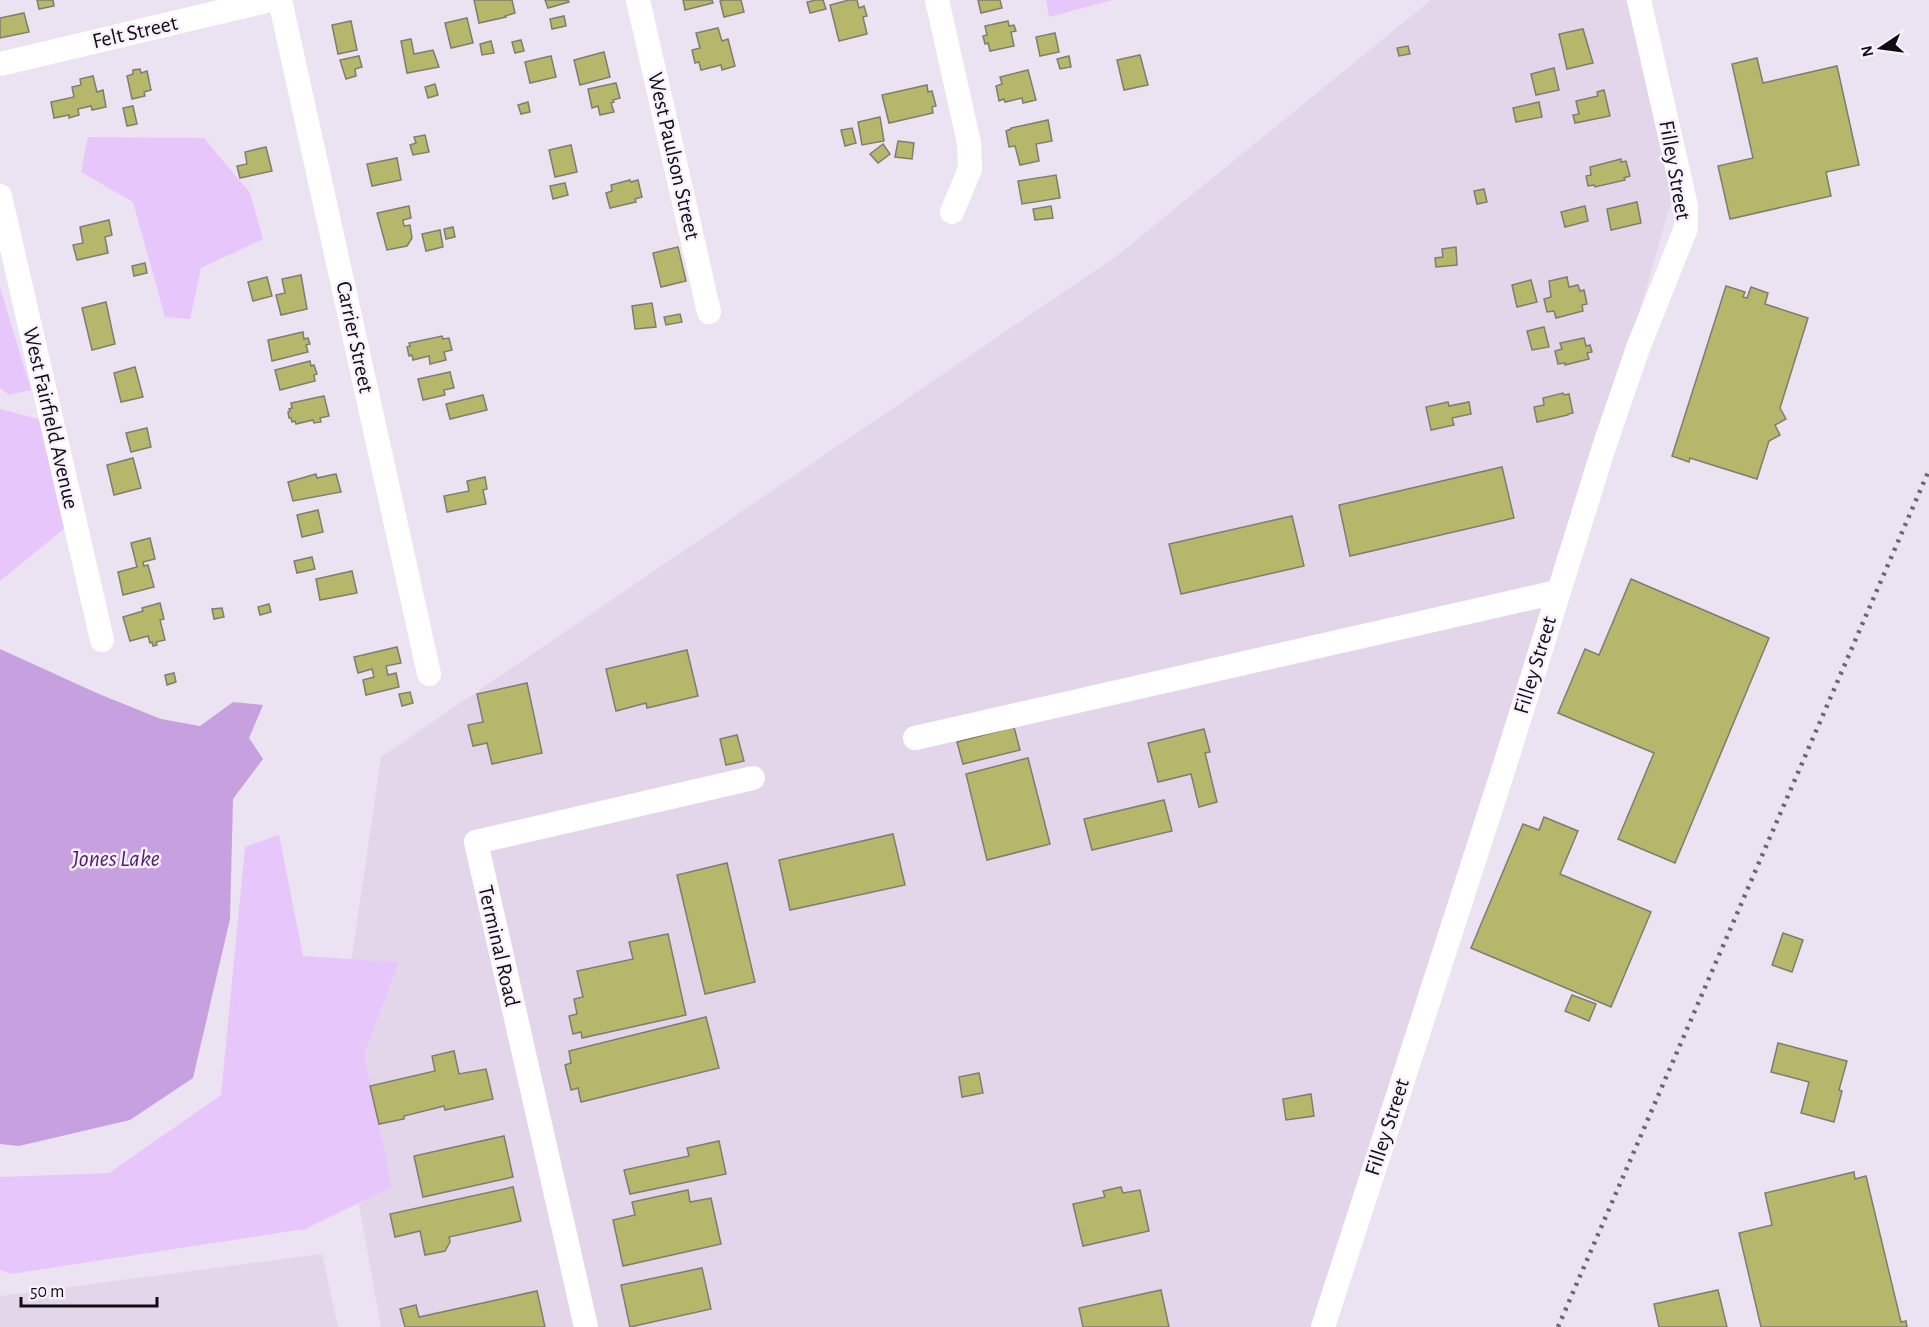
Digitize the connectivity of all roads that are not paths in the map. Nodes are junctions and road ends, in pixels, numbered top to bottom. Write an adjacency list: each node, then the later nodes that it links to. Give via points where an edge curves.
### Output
1 (270, 0): 6 (street, Felt Street)
2 (280, 0): 12 (street, Carrier Street)
3 (638, 0): 9 (street, West Paulson Street)
4 (937, 0): 8 (street, via 969,143 970,170)
5 (1639, 0): 10 (street, Filley Street, via 1686,206 1686,228 1638,348)
6 (0, 64)
7 (0, 196): 11 (street, West Fairfield Avenue)
8 (952, 212)
9 (709, 312)
10 (1557, 592): 13 (street); 16 (street, Filley Street)
11 (102, 640)
12 (429, 674)
13 (915, 738)
14 (753, 778): 15 (street, Terminal Road, via 476,842)
15 (586, 1327)
16 (1323, 1327)

